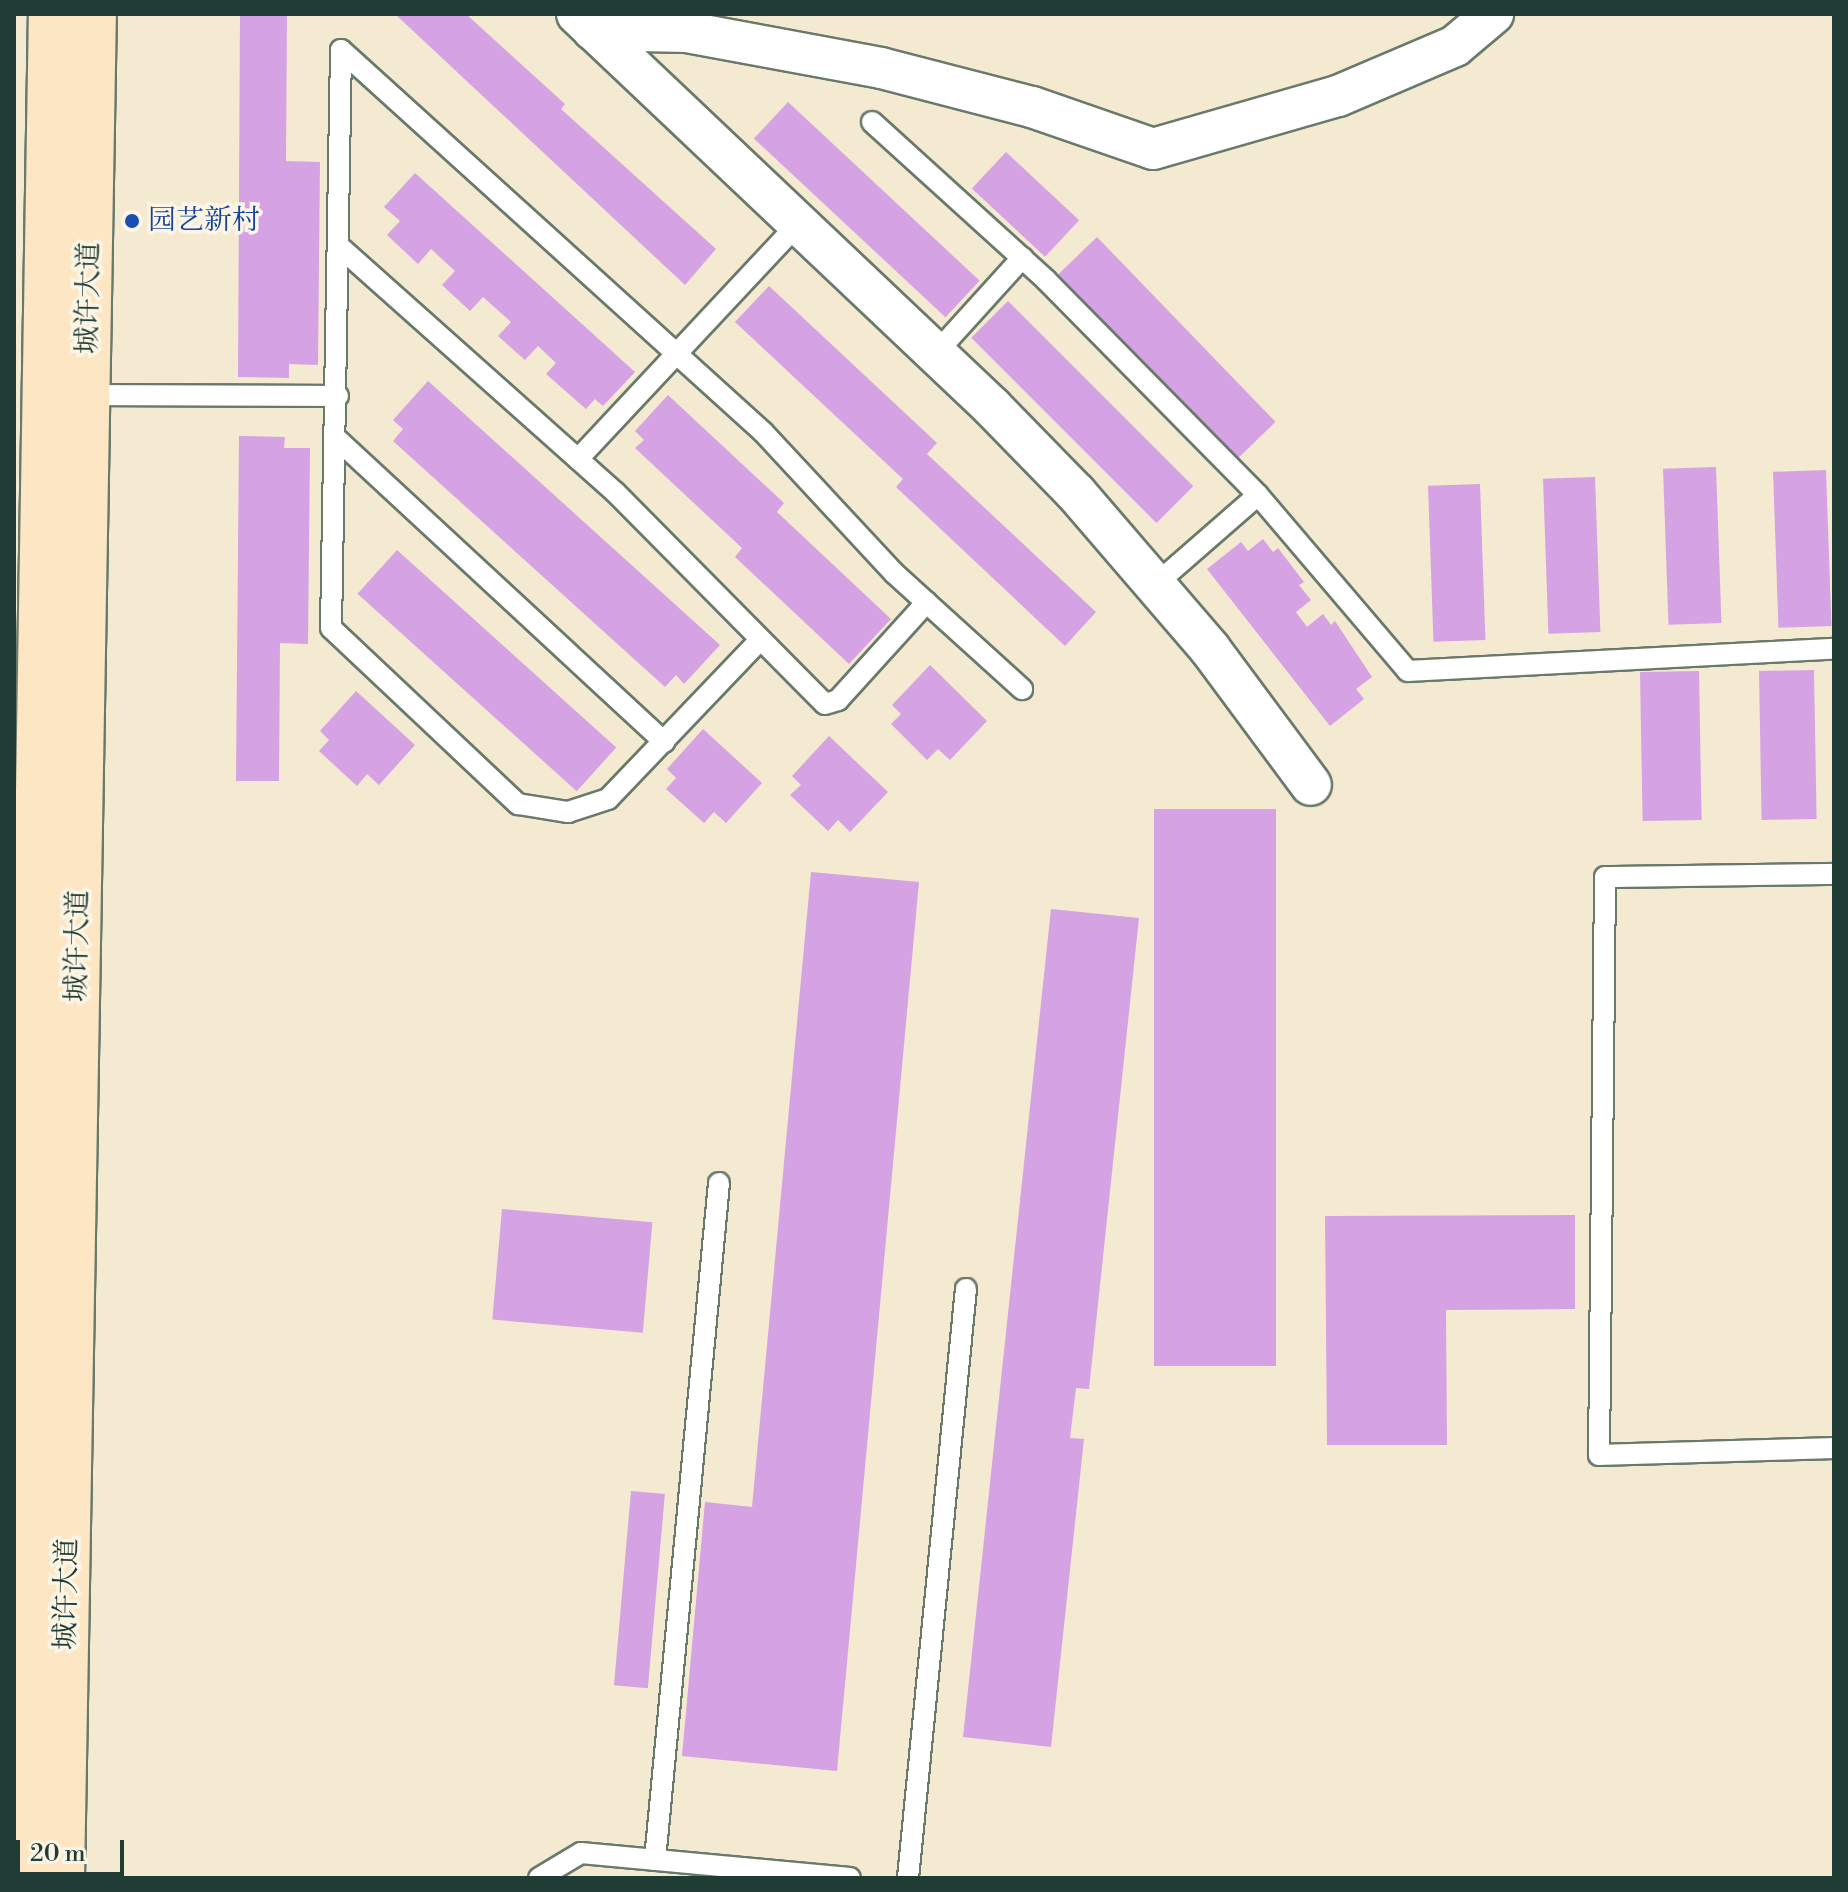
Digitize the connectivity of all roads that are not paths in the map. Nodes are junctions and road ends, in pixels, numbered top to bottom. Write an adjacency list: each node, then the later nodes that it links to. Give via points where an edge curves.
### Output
1 (51, 14): 28 (main road, 城许大道)
2 (94, 14): 11 (main road, 城许大道)
3 (1493, 14): 4 (street, via 1455,46 1338,96 1153,149 1032,107 881,68 687,32)
4 (585, 22): 6 (street)
5 (872, 122): 8 (lane)
6 (798, 224): 9 (lane); 10 (street)
7 (341, 248): 9 (lane, via 341,50); 12 (lane); 14 (lane)
8 (1022, 258): 10 (lane); 15 (lane)
9 (677, 353): 14 (lane); 17 (lane, via 792,461)
10 (935, 354): 16 (street, via 1076,493)
11 (88, 395): 12 (lane); 29 (main road, 城许大道)
12 (338, 396): 13 (lane)
13 (337, 439): 21 (lane); 21 (lane, via 331,628 518,804 568,812 595,806)
14 (578, 459): 18 (lane)
15 (1258, 495): 16 (lane); 19 (lane, via 1408,671)
16 (1156, 584): 22 (street)
17 (927, 602): 18 (lane, via 838,700 825,704); 20 (lane)
18 (758, 642): 21 (lane)
19 (1834, 649)
20 (1022, 689)
21 (664, 742)
22 (1311, 785)
23 (1834, 874): 26 (lane, via 1605,877 1599,1455)
24 (719, 1183): 27 (lane)
25 (966, 1289): 32 (lane)
26 (1834, 1448)
27 (655, 1860): 30 (lane, via 581,1853); 31 (lane)
28 (20, 1878)
29 (62, 1878)
30 (539, 1878)
31 (850, 1878)
32 (908, 1878)

